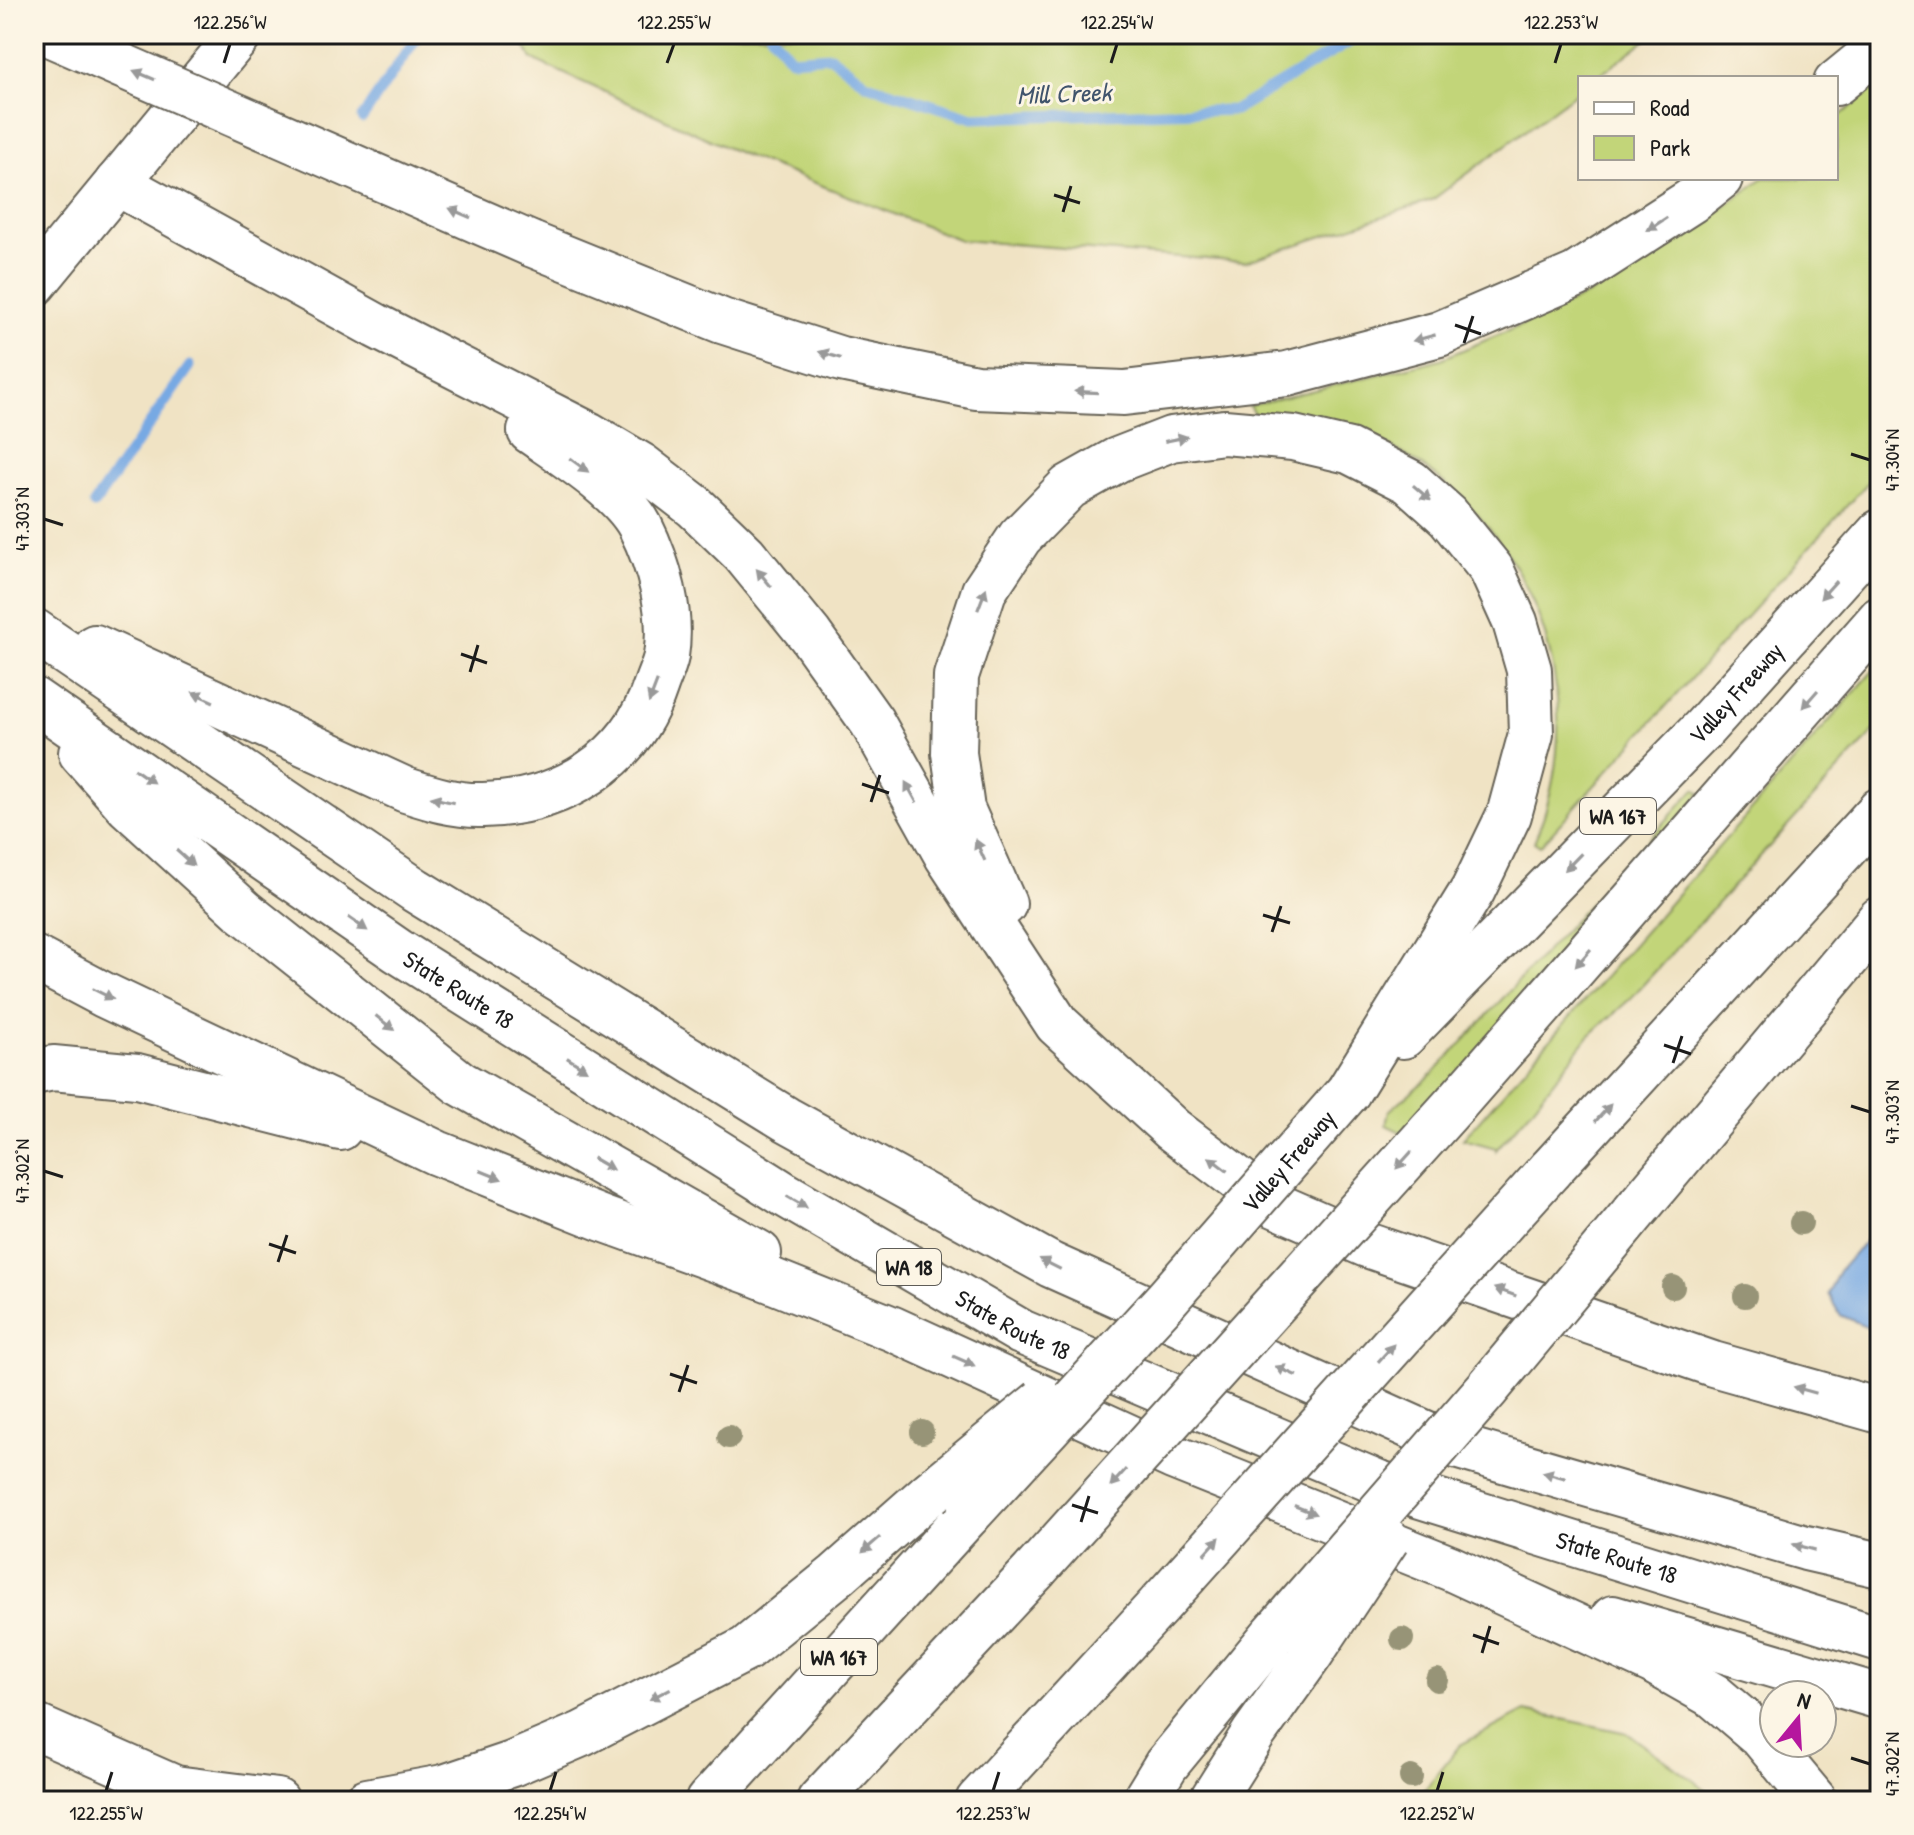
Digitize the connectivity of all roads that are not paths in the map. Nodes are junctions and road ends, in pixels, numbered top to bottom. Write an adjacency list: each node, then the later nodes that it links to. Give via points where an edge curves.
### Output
1 (49, 34): 5 (main road, one-way to 1, bridge, via 1576,275 1439,334 1287,374 1124,393 976,387 841,359 722,321 531,244)
2 (240, 34): 6 (main road)
3 (1880, 47): 4 (main road)
4 (1838, 81)
5 (1717, 180)
6 (117, 183): 7 (main road); 8 (main road)
7 (34, 284)
8 (376, 326): 10 (main road, one-way to 10, via 582,467 639,523 667,610 666,656 631,737 598,768 563,789 521,801 445,802 406,790); 17 (main road, one-way to 8, via 947,856 872,722 744,554 642,466)
9 (1880, 532): 19 (main road, Valley Freeway / WA 167, one-way to 19, via 1703,729)
10 (34, 619)
11 (1880, 619): 33 (main road, WA 167, one-way to 33, bridge, via 1457,1102)
12 (34, 631): 24 (main road, one-way to 12, via 1452,1445 1051,1265 786,1119 415,890)
13 (34, 700): 22 (main road, one-way to 22, via 128,806 243,911 460,1083); 26 (main road, State Route 18 / WA 18, one-way to 26, via 398,951 784,1194 1021,1332 1379,1483)
14 (1880, 810): 34 (main road, one-way to 14, bridge)
15 (1880, 919): 27 (main road, bridge, via 1488,1388)
16 (34, 958): 20 (main road, one-way to 20)
17 (1057, 1024): 19 (main road, one-way to 19, via 962,809 954,753 956,676 984,591 1020,537 1069,487 1171,439 1224,432 1293,438 1349,451 1410,482 1448,516 1491,569 1529,670 1531,734 1509,815 1473,890); 23 (main road, one-way to 17, via 1713,1364 1367,1245 1268,1202 1172,1129)
18 (34, 1072): 20 (main road, via 53,1068 137,1076)
19 (1348, 1092): 21 (main road, Valley Freeway / WA 167, bridge)
20 (437, 1153): 22 (main road, one-way to 22)
21 (1165, 1301): 31 (main road, one-way to 31, bridge, via 746,1649 512,1764 444,1787); 32 (main road, Valley Freeway / WA 167, bridge)
22 (893, 1329): 25 (main road, one-way to 25, via 1173,1457)
23 (1880, 1411)
24 (1880, 1565)
25 (1450, 1568): 28 (main road); 37 (main road, via 1654,1662 1714,1696 1761,1736)
26 (1880, 1639)
27 (1291, 1646): 35 (main road, via 1166,1765); 36 (main road, via 1254,1733)
28 (1880, 1697)
29 (34, 1726): 30 (main road, via 175,1788)
30 (277, 1801)
31 (367, 1801)
32 (708, 1801)
33 (819, 1801)
34 (978, 1801)
35 (1144, 1801)
36 (1211, 1801)
37 (1815, 1801)

